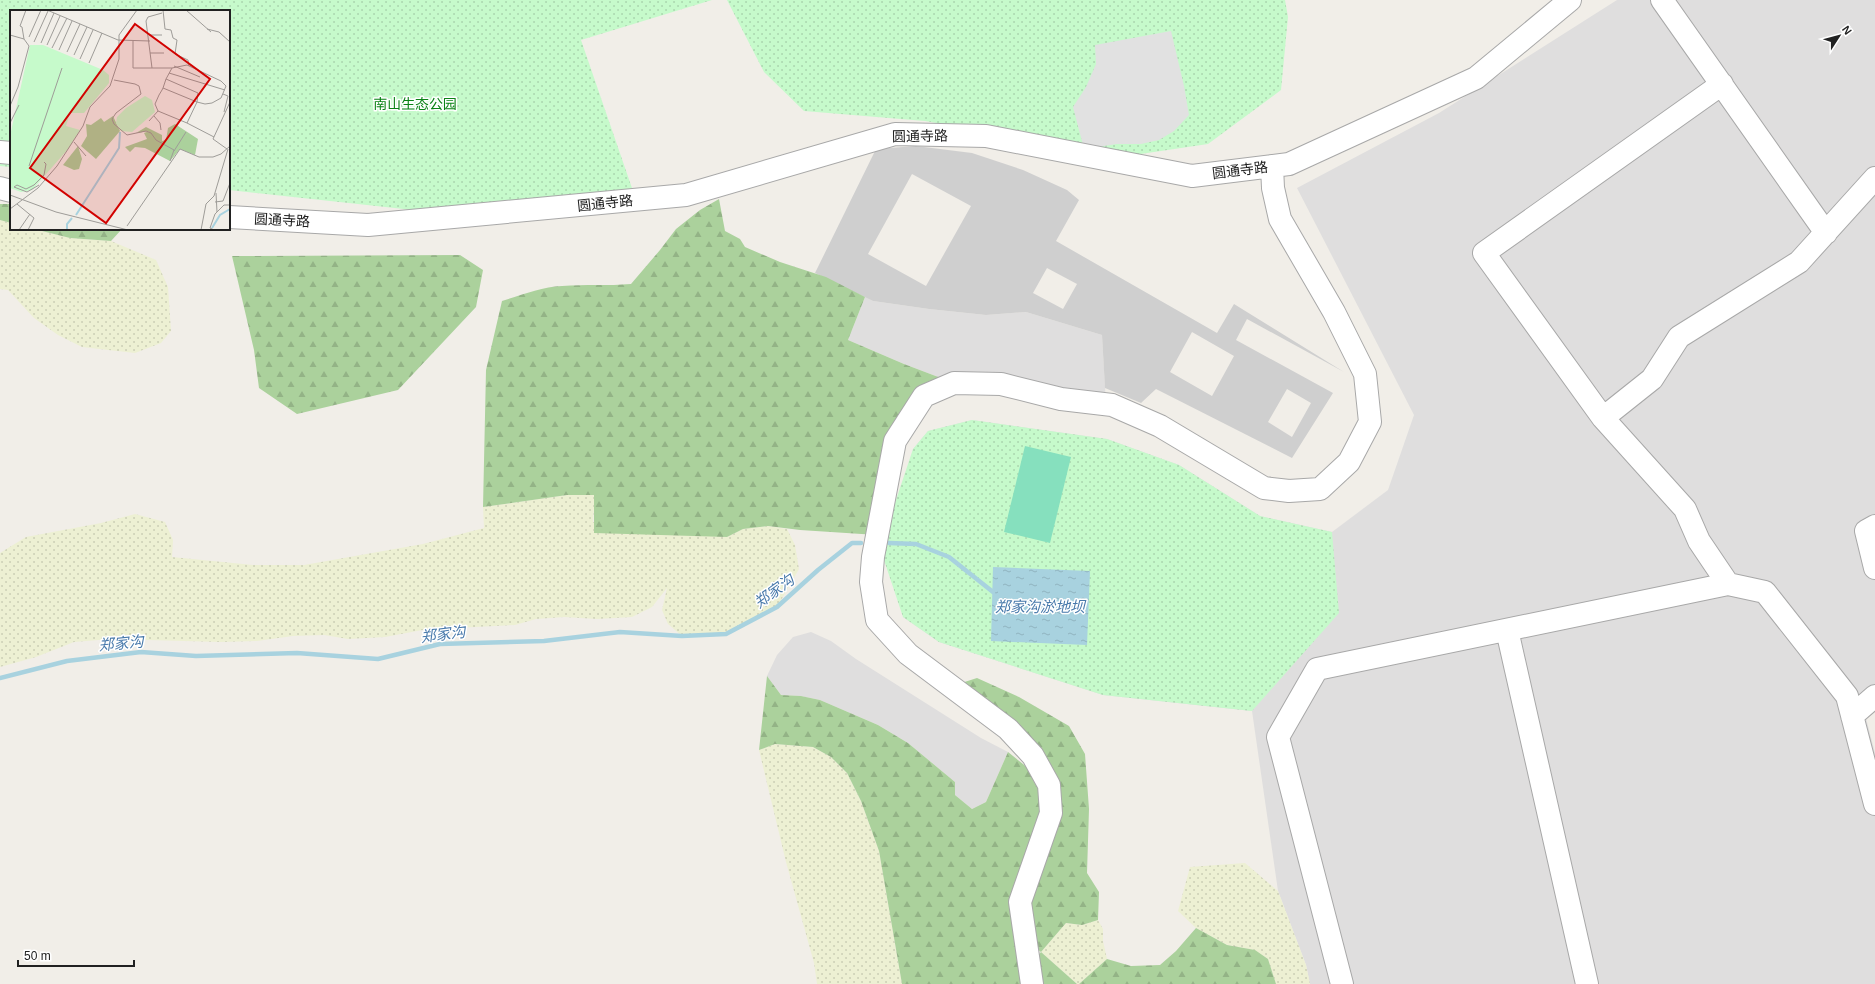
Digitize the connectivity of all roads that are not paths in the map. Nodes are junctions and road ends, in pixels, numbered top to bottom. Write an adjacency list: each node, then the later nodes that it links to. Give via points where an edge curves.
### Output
1 (1570, 0): 6 (street, 圆通寺路, via 1476,78 1289,164)
2 (1662, 0): 3 (street)
3 (1722, 84): 13 (street); 14 (street, via 1484,254)
4 (0, 152): 5 (street)
5 (10, 154)
6 (1272, 166): 12 (street, 圆通寺路, via 1192,176 986,136 894,134 686,195 368,225); 22 (street, via 1273,188 1280,219 1334,312 1365,374 1370,422 1349,462 1320,489 1289,491 1264,488 1160,426 1112,405 1061,399 1001,384 954,383 924,396 895,441 873,557 871,582 877,620 908,654 1008,729 1034,756 1049,785 1051,813 1020,902)
7 (1875, 178): 13 (street)
8 (0, 188): 9 (street)
9 (10, 190)
10 (0, 195): 11 (street)
11 (10, 196)
12 (230, 217)
13 (1826, 233): 14 (street, via 1799,262 1679,337 1652,379)
14 (1604, 418): 17 (street, via 1685,509 1699,541)
15 (1875, 526): 16 (street, via 1866,531)
16 (1875, 568)
17 (1728, 584): 18 (street); 20 (street, via 1765,592 1847,696)
18 (1507, 630): 23 (street, via 1317,669 1278,737); 24 (street)
19 (1875, 696): 20 (street)
20 (1852, 716): 21 (street)
21 (1875, 804)
22 (1032, 984)
23 (1342, 984)
24 (1587, 984)

